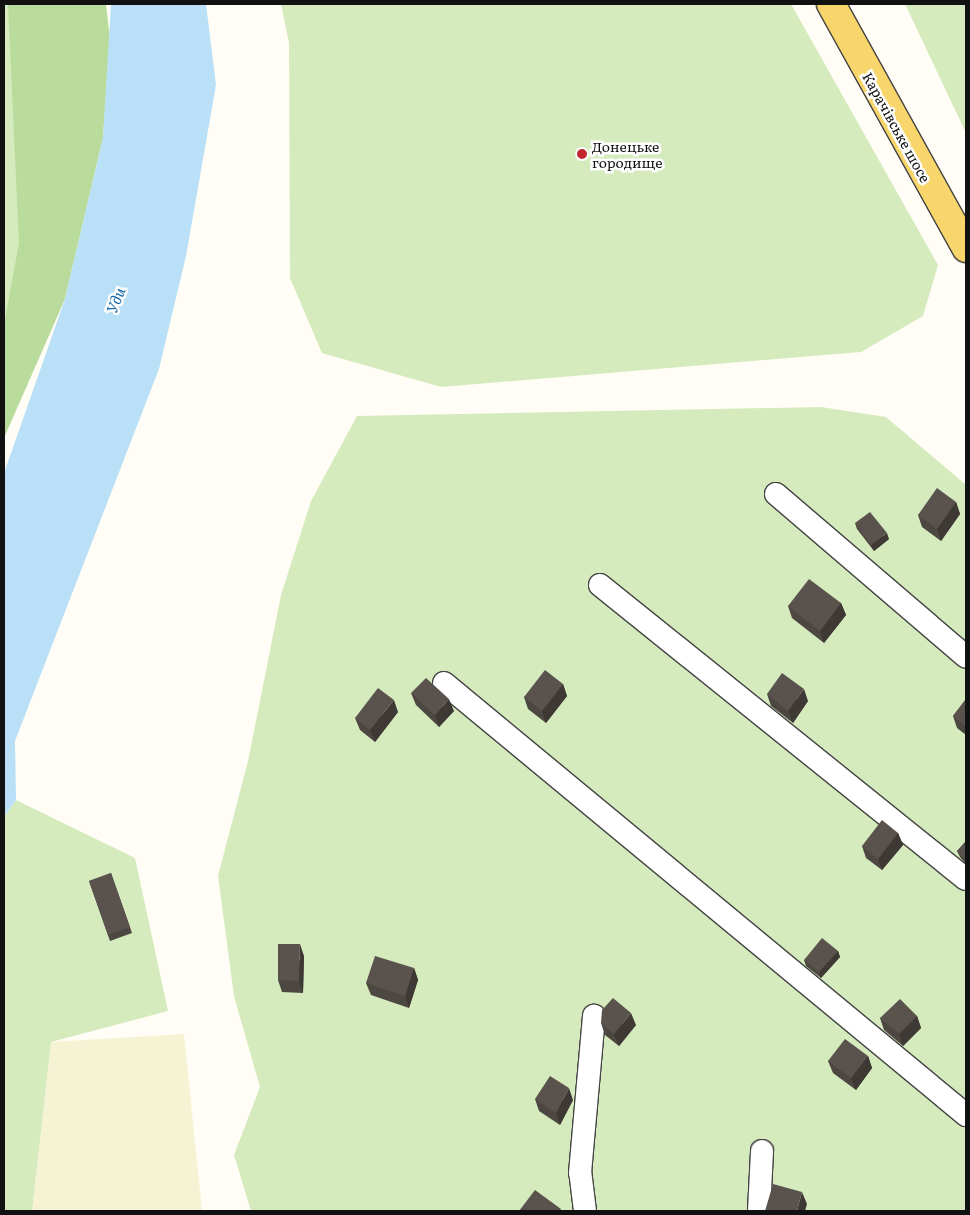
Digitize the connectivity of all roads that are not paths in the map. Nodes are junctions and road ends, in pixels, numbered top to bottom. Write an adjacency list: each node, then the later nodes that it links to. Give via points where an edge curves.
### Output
1 (830, 4): 2 (main road, Карачівське шосе)
2 (966, 248)
3 (776, 494): 5 (street)
4 (600, 585): 7 (street)
5 (966, 657)
6 (444, 683): 9 (street)
7 (966, 880)
8 (594, 1016): 11 (street, via 580,1173)
9 (966, 1115)
10 (762, 1151): 12 (street)
11 (585, 1211)
12 (760, 1211)

